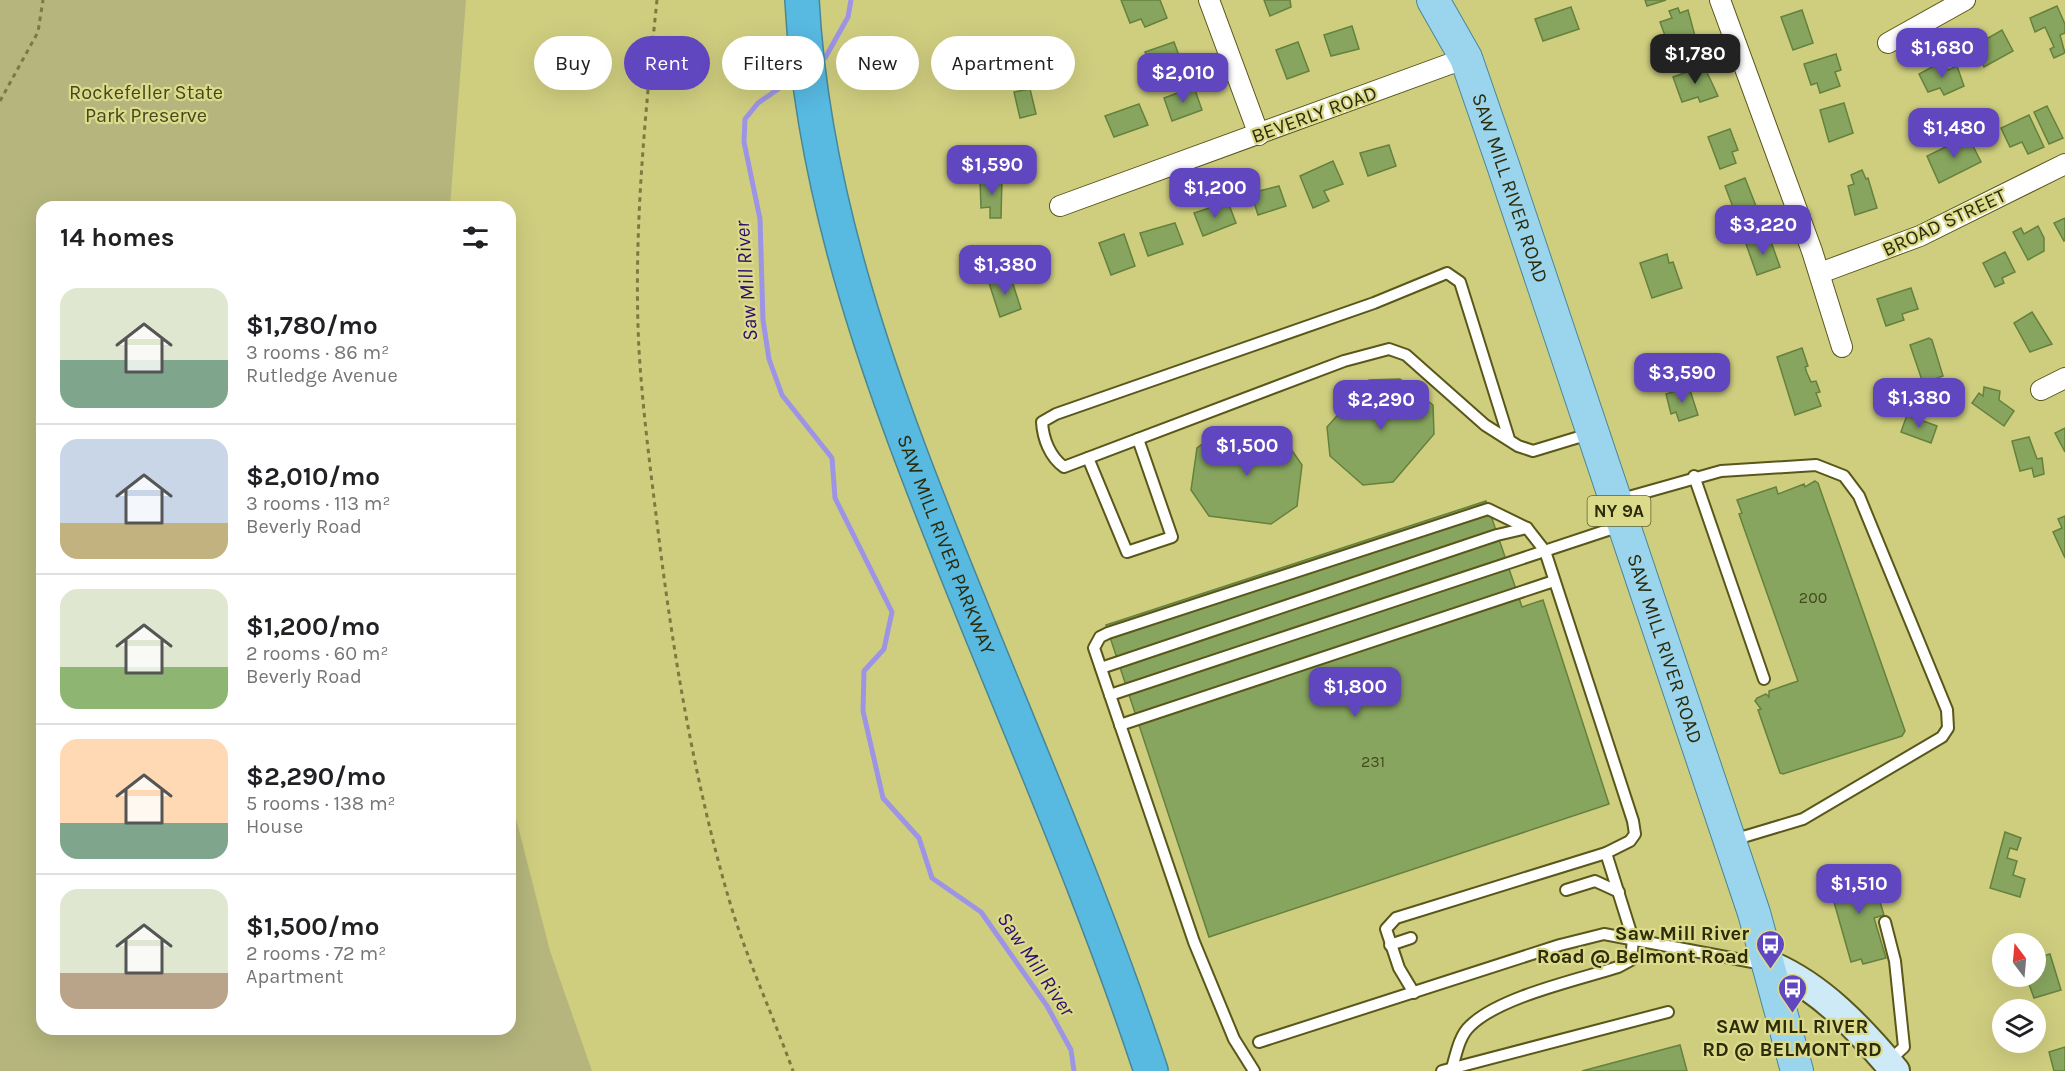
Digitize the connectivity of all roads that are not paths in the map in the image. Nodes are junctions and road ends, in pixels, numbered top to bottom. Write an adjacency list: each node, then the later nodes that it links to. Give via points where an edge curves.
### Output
1 (781, 0): 8 (highway, SAW MILL RIVER PARKWAY)
2 (802, 0): 9 (highway, SAW MILL RIVER PARKWAY)
3 (1209, 0): 14 (street)
4 (1433, 0): 11 (main road, SAW MILL RIVER ROAD / NY 9A)
5 (1455, 0): 11 (main road, SAW MILL RIVER ROAD / NY 9A)
6 (1720, 0): 17 (street)
7 (1965, 0): 10 (street)
8 (792, 36)
9 (795, 36)
10 (1888, 42)
11 (1466, 58): 14 (street, BEVERLY ROAD); 21 (main road, SAW MILL RIVER ROAD / NY 9A)
12 (799, 90): 13 (highway, SAW MILL RIVER PARKWAY)
13 (800, 95): 48 (highway, SAW MILL RIVER PARKWAY, via 819,241 864,388 1078,930); 49 (highway, SAW MILL RIVER PARKWAY, via 885,384 1102,933)
14 (1259, 135): 16 (street, BEVERLY ROAD)
15 (2065, 164): 17 (street, BROAD STREET, via 1920,236)
16 (1060, 206)
17 (1820, 273): 18 (street)
18 (1842, 347)
19 (2065, 378): 20 (street)
20 (2041, 390)
21 (1592, 433): 23 (lane, via 1533,451); 26 (main road, SAW MILL RIVER ROAD / NY 9A)
22 (1138, 439): 23 (lane, via 1344,361 1389,349 1406,354 1485,425); 24 (lane); 24 (lane, via 1172,537 1127,552)
23 (1509, 439): 24 (lane, via 1460,282 1447,273 1042,422 1054,460 1064,467)
24 (1088, 458)
25 (1694, 476): 26 (lane); 31 (lane); 34 (lane, via 1816,465 1844,476 1859,496 1947,710 1948,728 1942,738 1803,819)
26 (1619, 513): 28 (lane); 34 (main road, SAW MILL RIVER ROAD / NY 9A)
27 (1527, 528): 28 (lane); 30 (lane); 30 (lane, via 1488,508 1108,633 1100,637 1094,648)
28 (1545, 551): 29 (lane); 32 (lane)
29 (1554, 581): 33 (lane); 35 (lane, via 1633,822 1635,834 1630,841)
30 (1101, 668): 32 (lane)
31 (1764, 679)
32 (1110, 695): 33 (lane)
33 (1120, 725): 50 (lane, via 1194,942 1234,1039)
34 (1730, 841): 42 (main road, SAW MILL RIVER ROAD / NY 9A)
35 (1606, 853): 37 (lane); 41 (lane, via 1396,918 1386,929)
36 (1566, 890): 37 (lane, via 1595,881)
37 (1619, 892): 40 (lane)
38 (1885, 922): 46 (lane, via 1895,961 1904,1047)
39 (1411, 938): 41 (lane)
40 (1633, 939): 42 (lane); 43 (lane, via 1604,934); 47 (lane, via 1631,960 1618,967 1499,1006 1468,1027)
41 (1390, 945): 43 (lane)
42 (1769, 965): 46 (street, via 1789,974 1837,1008); 51 (main road, SAW MILL RIVER ROAD / NY 9A)
43 (1414, 993): 45 (lane)
44 (1668, 1011): 47 (lane)
45 (1259, 1042)
46 (1891, 1067)
47 (1447, 1070)
48 (1129, 1071)
49 (1151, 1071)
50 (1254, 1071)
51 (1797, 1071)

